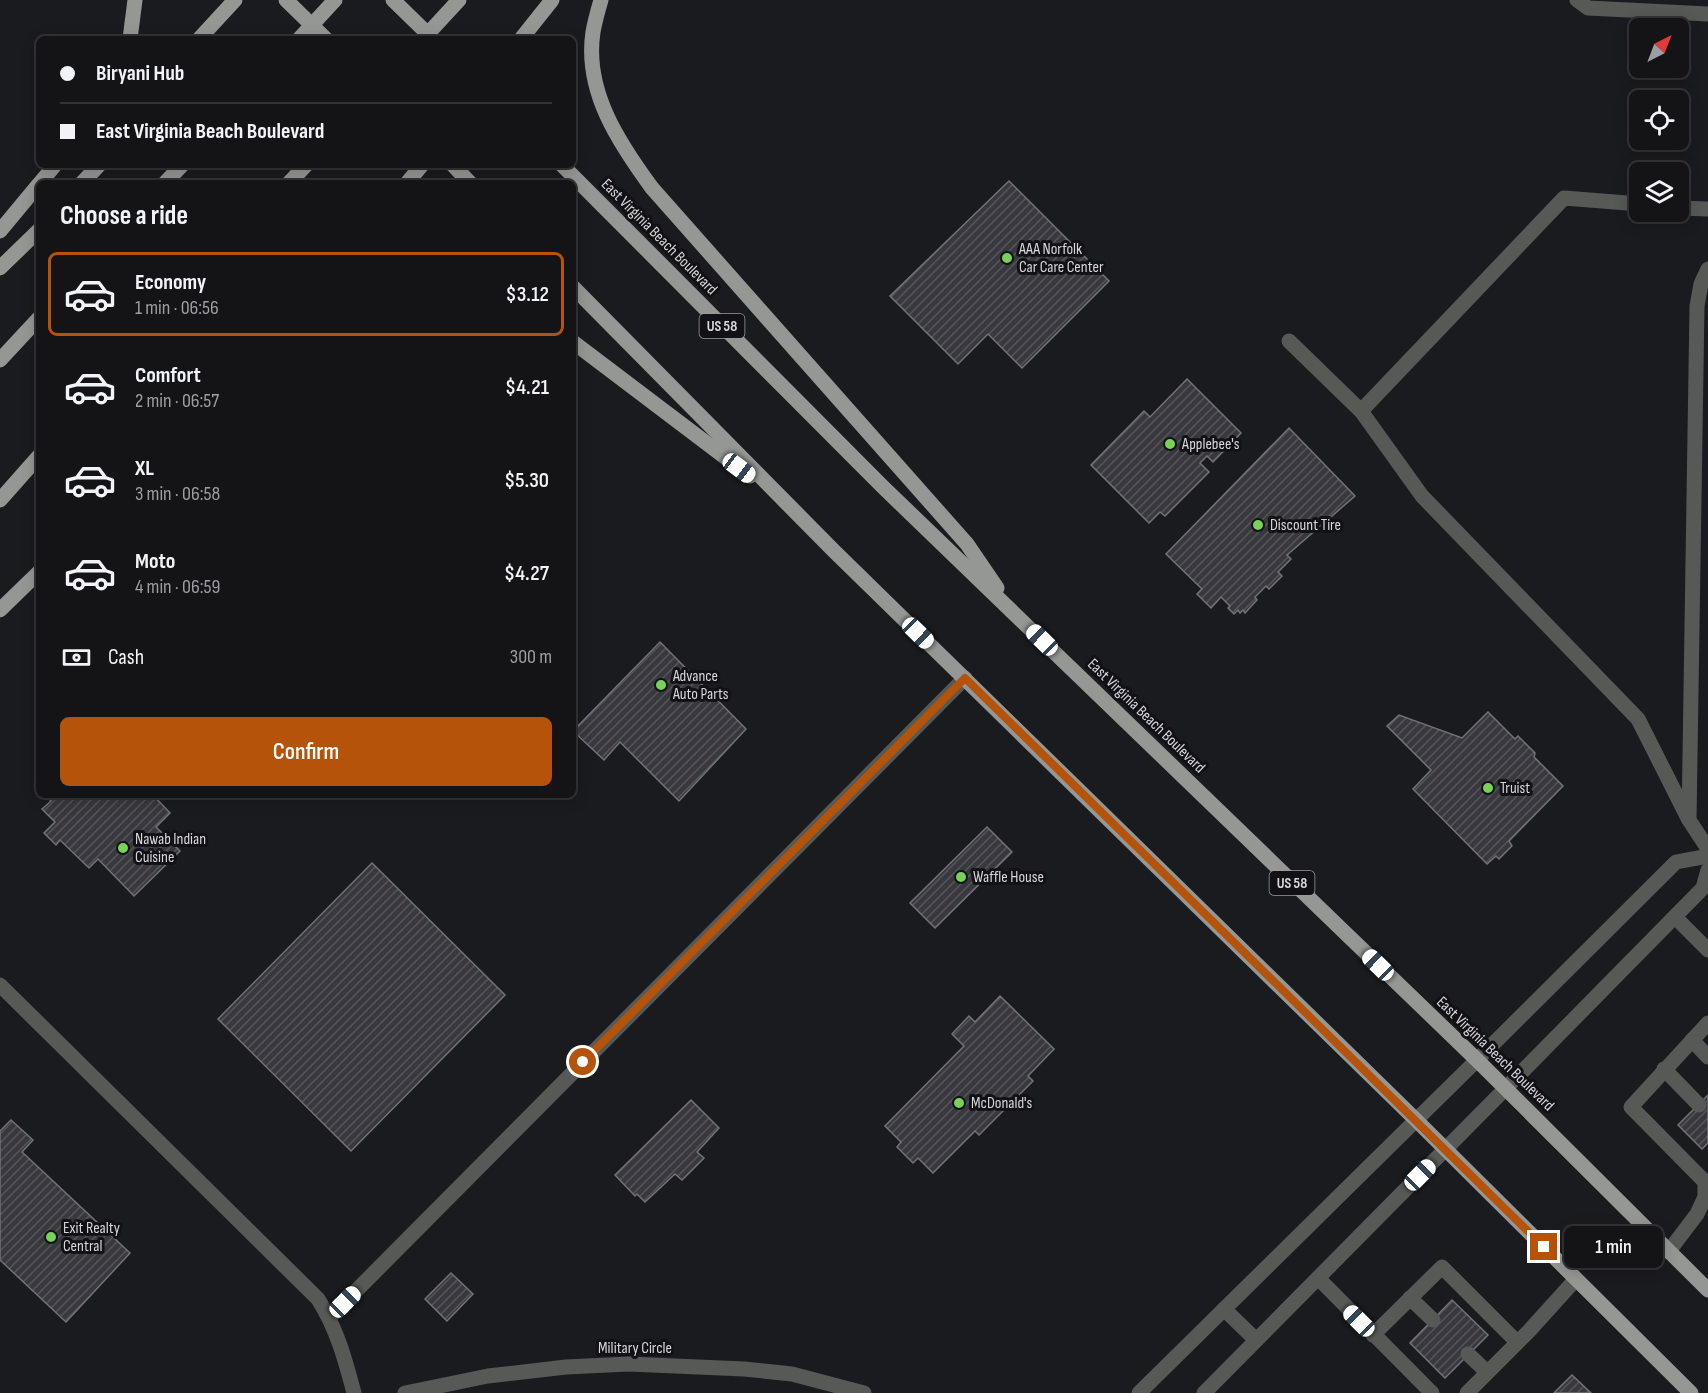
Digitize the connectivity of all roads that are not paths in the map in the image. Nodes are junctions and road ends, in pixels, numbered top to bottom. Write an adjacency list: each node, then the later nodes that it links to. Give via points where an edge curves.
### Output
1 (135, 0): 11 (main road)
2 (235, 0): 12 (main road)
3 (286, 0): 14 (main road)
4 (335, 0): 13 (main road, bridge)
5 (393, 0): 16 (main road)
6 (459, 0): 15 (main road, bridge)
7 (552, 0): 17 (main road)
8 (601, 0): 50 (main road, via 593,34 593,68 608,122 627,155 967,544)
9 (1577, 0): 10 (street, via 1588,8)
10 (1708, 14)
11 (130, 36)
12 (202, 36)
13 (302, 36)
14 (323, 36)
15 (426, 36)
16 (430, 36)
17 (523, 36)
18 (53, 168): 25 (main road)
19 (96, 168): 26 (main road)
20 (179, 168): 27 (main road)
21 (303, 168): 28 (main road)
22 (420, 168): 29 (main road)
23 (456, 168): 30 (main road)
24 (565, 168): 50 (main road, East Virginia Beach Boulevard / US 58, via 882,487)
25 (43, 180)
26 (85, 180)
27 (168, 180)
28 (292, 180)
29 (410, 180)
30 (467, 180)
31 (36, 189): 35 (main road)
32 (1629, 203): 44 (street, via 1564,198)
33 (1689, 208): 34 (street)
34 (1708, 209)
35 (0, 231)
36 (36, 233): 37 (main road)
37 (0, 268)
38 (1708, 269): 52 (street, via 1697,306)
39 (576, 290): 47 (main road)
40 (36, 321): 43 (main road)
41 (1289, 341): 44 (street)
42 (576, 344): 47 (main road)
43 (0, 360)
44 (1361, 411): 52 (street, via 1422,496 1638,719)
45 (36, 459): 46 (main road)
46 (0, 500)
47 (794, 510): 51 (main road)
48 (36, 575): 49 (main road)
49 (0, 610)
50 (1014, 613): 62 (main road, East Virginia Beach Boulevard / US 58)
51 (965, 678): 66 (main road); 74 (street)
52 (1689, 820): 53 (street)
53 (1708, 849)
54 (1708, 856): 62 (street, via 1676,862)
55 (1708, 870): 56 (street, via 1703,888)
56 (1675, 917): 57 (street); 64 (street)
57 (1708, 950)
58 (0, 985): 74 (street, via 318,1299)
59 (1708, 1023): 60 (street)
60 (1692, 1040): 61 (street); 63 (street)
61 (1708, 1057)
62 (1477, 1060): 64 (main road, East Virginia Beach Boulevard / US 58); 66 (street)
63 (1664, 1069): 65 (street); 68 (street, via 1631,1107 1705,1182 1706,1197)
64 (1506, 1089): 67 (street); 68 (main road, East Virginia Beach Boulevard / US 58)
65 (1699, 1105)
66 (1415, 1119): 67 (main road); 73 (street)
67 (1446, 1149): 69 (street); 70 (main road)
68 (1669, 1251): 71 (main road, East Virginia Beach Boulevard / US 58)
69 (1318, 1278): 76 (street); 77 (street)
70 (1576, 1279): 78 (street); 88 (main road)
71 (1708, 1290)
72 (1410, 1299): 75 (street); 76 (street); 78 (street, via 1442,1267)
73 (1224, 1309): 77 (street); 84 (street)
74 (330, 1317): 81 (street)
75 (1432, 1320)
76 (1373, 1335): 86 (street)
77 (1256, 1340): 85 (street)
78 (1517, 1342): 80 (street)
79 (1468, 1354): 80 (street)
80 (1487, 1372): 87 (street)
81 (354, 1393)
82 (405, 1393): 83 (street, Military Circle, via 488,1376 629,1364 792,1374)
83 (864, 1393)
84 (1139, 1393)
85 (1204, 1393)
86 (1432, 1393)
87 (1467, 1393)
88 (1691, 1393)

